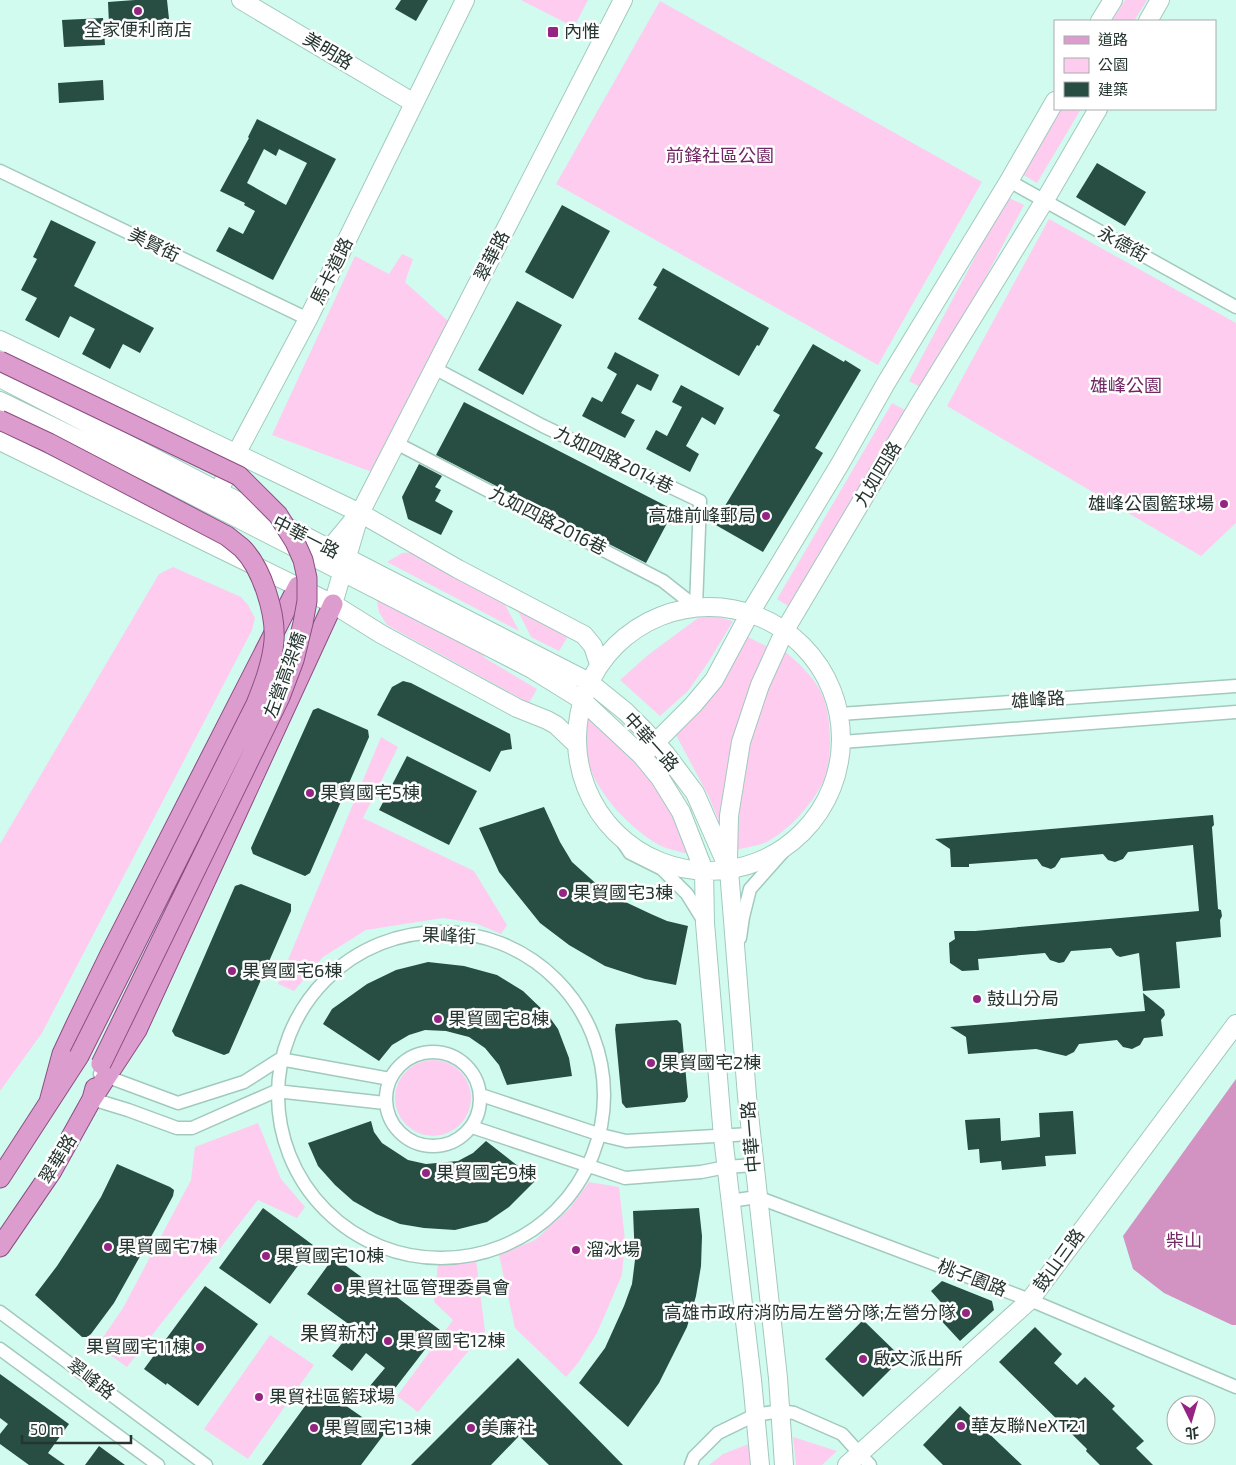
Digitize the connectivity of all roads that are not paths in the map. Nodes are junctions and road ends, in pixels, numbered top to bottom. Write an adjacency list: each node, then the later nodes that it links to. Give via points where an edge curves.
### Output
1 (241, 0): 8 (street, 美明路)
2 (466, 0): 8 (street, 馬卡道路)
3 (623, 0): 18 (street, 翠華路)
4 (1113, 0): 6 (street)
5 (1160, 0): 7 (street)
6 (1101, 20)
7 (1149, 20)
8 (414, 103): 15 (street, 馬卡道路)
9 (1054, 103): 12 (street)
10 (1097, 110): 13 (street, 九如四路)
11 (0, 171): 15 (street, 美賢街)
12 (1009, 181): 13 (street, 永德街); 33 (street)
13 (1045, 200): 14 (street, 永德街); 34 (street, 九如四路)
14 (1236, 308)
15 (308, 319): 24 (street, 馬卡道路)
16 (0, 340): 24 (street)
17 (0, 361): 53 (main road, 左營高架橋, bridge, via 239,476 278,515 303,560 306,578 304,623 280,697)
18 (434, 368): 23 (street, 翠華路); 32 (street, 九如四路2014巷, via 543,426 700,501)
19 (0, 378): 25 (street, 中華一路)
20 (0, 401): 25 (street, 中華一路)
21 (0, 420): 58 (main road, 左營高架橋, bridge, via 227,536 243,549 256,568 274,623 271,660 256,704 79,1056)
22 (0, 441): 27 (street)
23 (396, 443): 26 (street, 翠華路); 32 (street, 九如四路2016巷, via 663,580)
24 (236, 454): 25 (street, 馬卡道路); 26 (street)
25 (216, 498): 27 (street, 馬卡道路); 28 (street, 中華一路)
26 (360, 513): 28 (street, 翠華路); 29 (street, 翠華路); 35 (street, via 584,635 593,646)
27 (180, 529): 30 (street)
28 (325, 555): 29 (street, 中華一路); 30 (street, 翠華路)
29 (345, 565): 31 (street, 翠華路); 36 (street, 中華一路); 38 (street, 中華一路)
30 (298, 586): 31 (street); 58 (main road, via 80,1016 62,1054)
31 (333, 604): 43 (street, via 517,708 556,725); 53 (main road, via 137,1030)
32 (696, 607): 33 (street, via 723,607); 35 (street, via 673,612 632,631)
33 (750, 613): 34 (street); 42 (street, via 714,680)
34 (785, 630): 40 (street, via 820,667 829,681); 47 (street, 九如四路, via 760,684 741,742 729,816)
35 (600, 664): 36 (street)
36 (589, 682): 38 (street); 42 (street, 中華一路, via 626,712)
37 (1236, 686): 40 (street, 雄峰路)
38 (582, 700): 43 (street); 44 (street, 中華一路)
39 (1236, 712): 41 (street, 雄峰路)
40 (840, 714): 41 (street)
41 (842, 742): 46 (street, via 832,789 821,810)
42 (656, 743): 44 (street); 47 (street, 中華一路, via 695,793)
43 (576, 744): 45 (street, via 579,767 590,799)
44 (642, 756): 48 (street, 中華一路, via 681,812)
45 (618, 836): 48 (street, via 643,854 673,866); 49 (street, via 630,853 662,869 686,894)
46 (789, 845): 47 (street, via 750,865); 50 (street, via 750,889 742,917)
47 (729, 868): 48 (street); 50 (street, 中華一路)
48 (704, 872): 49 (street, 中華一路)
49 (705, 923): 63 (street, 中華一路)
50 (737, 960): 61 (street, 中華一路)
51 (1236, 1024): 71 (street, 鼓山三路)
52 (280, 1059): 53 (street, via 244,1082 178,1103); 54 (street); 55 (street, 果峰街); 62 (street, 果峰街, via 299,1011 333,971 377,943 427,931 479,935 527,955 567,989 594,1033 605,1083)
53 (102, 1071): 57 (main road, 翠華路)
54 (390, 1079): 56 (street, via 411,1057 426,1052 442,1052 456,1057 468,1067 477,1080); 59 (street)
55 (276, 1090): 57 (street, via 192,1128 177,1128); 59 (street); 65 (street, 果峰街, via 279,1128 300,1181 342,1226 395,1254 432,1258 462,1257 491,1251 531,1232 564,1203)
56 (480, 1095): 60 (street, via 480,1106); 62 (street)
57 (92, 1099): 70 (main road, 翠華路, via 52,1171)
58 (49, 1102): 67 (main road)
59 (385, 1103): 60 (street, via 399,1132 413,1142 428,1146 445,1145)
60 (472, 1127): 65 (street)
61 (752, 1134): 63 (street); 64 (street, 中華一路)
62 (601, 1135): 63 (street, via 626,1141); 65 (street, 果峰街)
63 (723, 1136): 66 (street, 中華一路)
64 (754, 1165): 66 (street); 68 (street, 中華一路)
65 (589, 1167): 66 (street, via 625,1178)
66 (726, 1167): 69 (street, 中華一路)
67 (0, 1178)
68 (758, 1197): 69 (street, 桃子園路); 71 (street, 桃子園路); 75 (street, 中華一路)
69 (730, 1201): 76 (street, 中華一路)
70 (0, 1247)
71 (1030, 1300): 74 (street, 桃子園路); 77 (street, 鼓山三路)
72 (0, 1312): 79 (street, 翠峰路)
73 (0, 1349): 78 (street, 翠峰路)
74 (1236, 1387)
75 (780, 1411): 76 (street); 77 (street, via 794,1412 842,1434); 82 (street, 中華一路)
76 (755, 1415): 80 (street, via 718,1433 694,1456); 81 (street, 中華一路)
77 (859, 1461)
78 (158, 1465)
79 (206, 1465)
80 (691, 1465)
81 (760, 1465)
82 (784, 1465)

